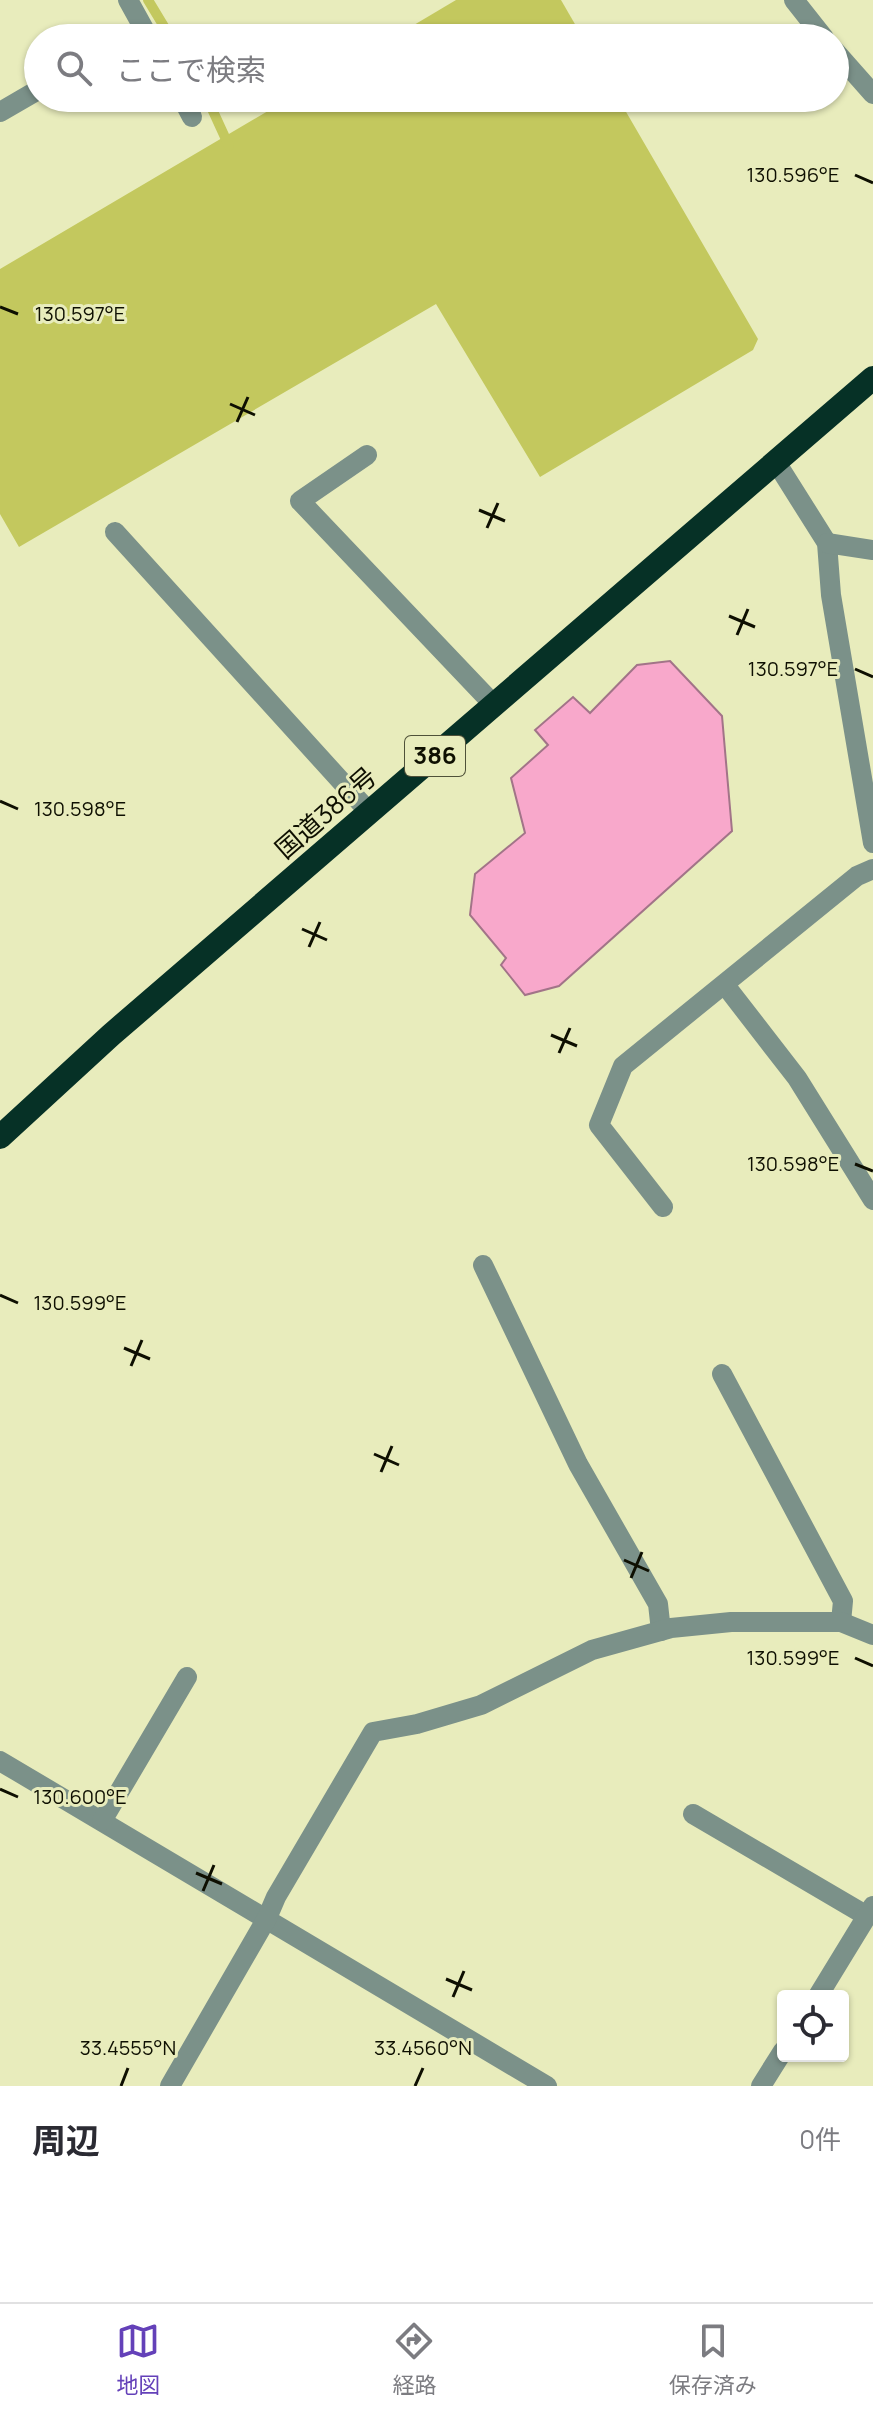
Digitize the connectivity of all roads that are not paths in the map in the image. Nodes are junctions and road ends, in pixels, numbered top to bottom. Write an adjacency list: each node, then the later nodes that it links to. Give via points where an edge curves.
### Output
1 (128, 0): 3 (street)
2 (794, 0): 4 (street)
3 (137, 24)
4 (813, 24)
5 (849, 67): 6 (street)
6 (873, 94)
7 (24, 98): 8 (street)
8 (0, 112)
9 (189, 112): 10 (street)
10 (192, 117)
11 (873, 378): 13 (highway, 国道386号 / 386)
12 (367, 455): 17 (street, via 300,501)
13 (776, 462): 15 (street); 17 (highway, 国道386号 / 386)
14 (115, 532): 18 (street)
15 (827, 543): 16 (street); 19 (street)
16 (873, 550)
17 (494, 705): 18 (highway, 国道386号 / 386)
18 (370, 813): 22 (highway, 国道386号 / 386)
19 (873, 843)
20 (873, 869): 21 (street, via 857,876)
21 (725, 985): 23 (street, via 797,1078); 24 (street, via 623,1066 599,1125)
22 (0, 1137)
23 (873, 1200)
24 (663, 1207)
25 (483, 1265): 28 (street, via 578,1464 658,1604)
26 (722, 1374): 27 (street, via 843,1601)
27 (841, 1622): 28 (street, via 731,1622); 29 (street)
28 (661, 1631): 34 (street, via 592,1650 481,1705 373,1732)
29 (873, 1635)
30 (187, 1677): 33 (street)
31 (0, 1761): 33 (street)
32 (693, 1814): 35 (street)
33 (102, 1821): 34 (street)
34 (267, 1918): 38 (street); 39 (street)
35 (868, 1921): 36 (street)
36 (822, 1990)
37 (777, 2061): 40 (street)
38 (170, 2086)
39 (547, 2086)
40 (761, 2086)

